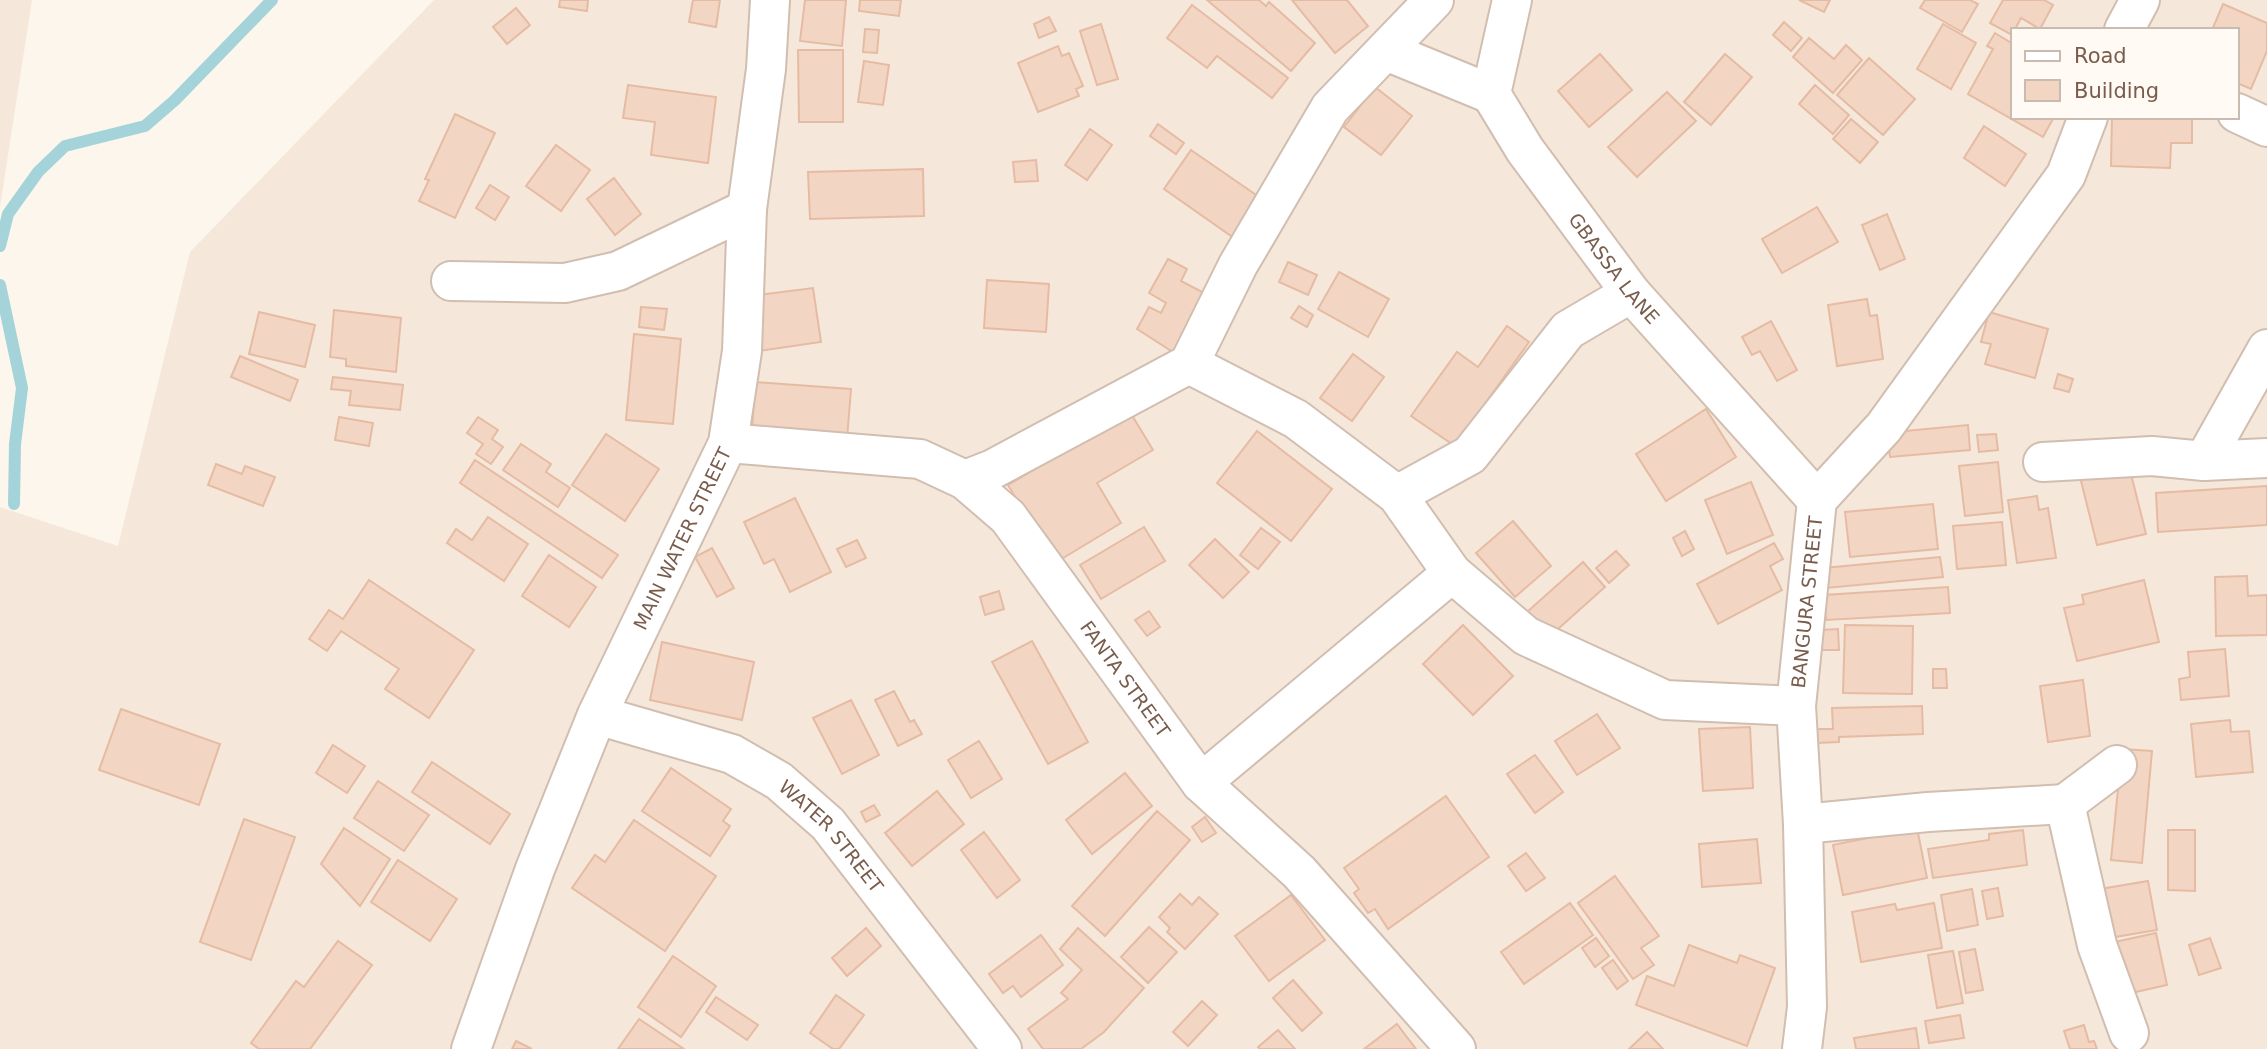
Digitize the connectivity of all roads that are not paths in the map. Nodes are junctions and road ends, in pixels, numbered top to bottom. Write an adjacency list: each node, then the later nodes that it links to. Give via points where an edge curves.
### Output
1 (770, 0): 11 (street, MAIN WATER STREET, via 766,69)
2 (1434, 0): 6 (street)
3 (1512, 0): 7 (street)
4 (2140, 0): 5 (street)
5 (2125, 28)
6 (1386, 51): 7 (street); 15 (street, via 1330,108 1238,265)
7 (1491, 94): 13 (street, GBASSA LANE, via 1525,150)
8 (2239, 114): 10 (street)
9 (2087, 119): 22 (street, BANGURA STREET, via 2066,175 1884,427)
10 (2267, 127)
11 (747, 209): 12 (street, via 618,271 565,283); 16 (street, MAIN WATER STREET, via 742,351)
12 (451, 281)
13 (1631, 293): 21 (street, via 1568,330 1470,455); 22 (street, GBASSA LANE)
14 (2267, 349): 18 (street)
15 (1189, 364): 20 (street); 21 (street, via 1296,419)
16 (728, 443): 20 (street, FANTA STREET, via 920,459); 25 (street, MAIN WATER STREET)
17 (2267, 458): 18 (street)
18 (2204, 461): 19 (street, via 2152,456)
19 (2043, 462)
20 (965, 480): 27 (street, FANTA STREET, via 1008,517)
21 (1397, 495): 23 (street)
22 (1817, 500): 24 (street, BANGURA STREET)
23 (1452, 573): 24 (street, via 1526,636 1665,700); 27 (street)
24 (1796, 706): 29 (street, BANGURA STREET)
25 (597, 715): 31 (street, MAIN WATER STREET, via 535,869); 32 (street, WATER STREET, via 732,754 779,780 828,824)
26 (2117, 765): 28 (street)
27 (1201, 783): 33 (street, FANTA STREET, via 1298,872)
28 (2065, 804): 29 (street); 30 (street, via 2097,945)
29 (1803, 824): 34 (street, BANGURA STREET, via 1807,1007)
30 (2129, 1033)
31 (471, 1049)
32 (1002, 1049)
33 (1456, 1049)
34 (1802, 1049)

